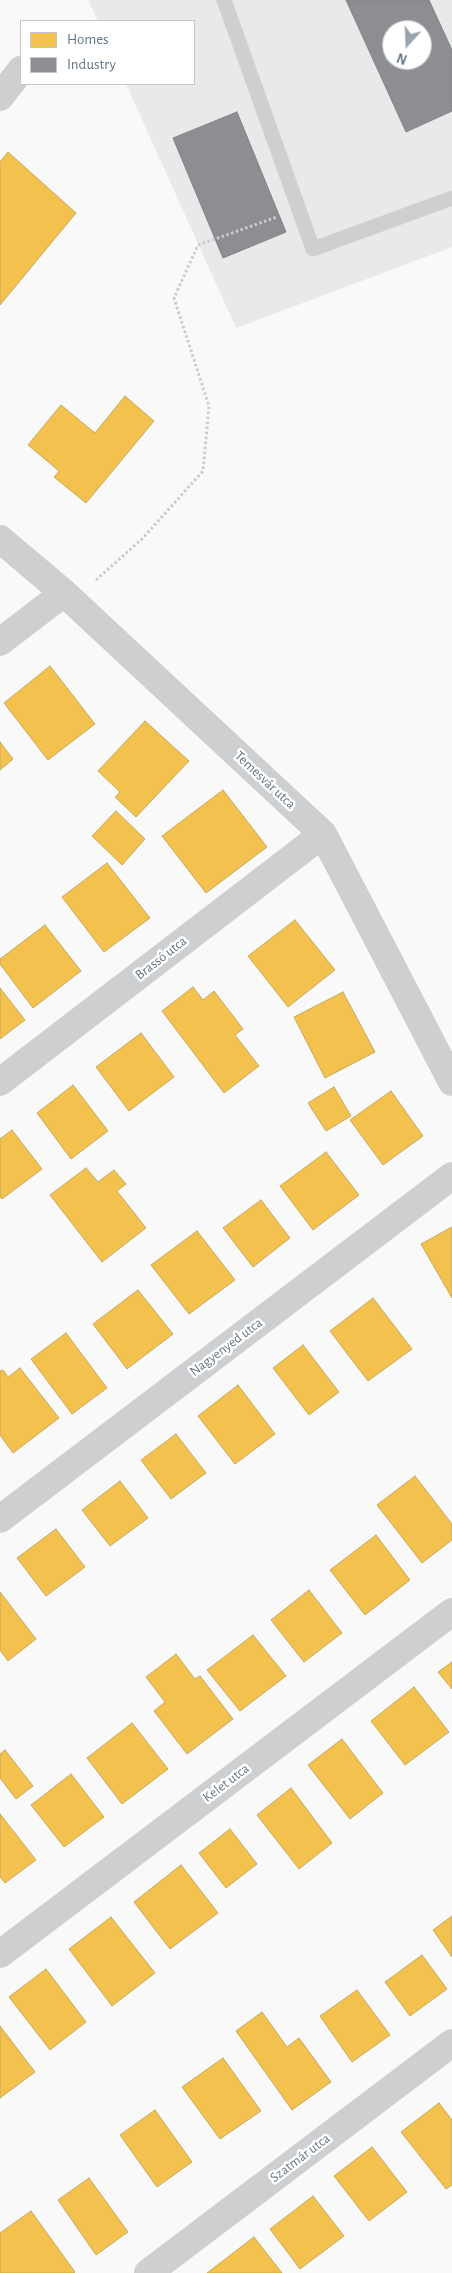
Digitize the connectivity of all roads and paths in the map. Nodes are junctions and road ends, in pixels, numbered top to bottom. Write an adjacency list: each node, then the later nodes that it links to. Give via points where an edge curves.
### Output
1 (224, 0): 5 (lane)
2 (20, 71): 3 (street)
3 (0, 97)
4 (452, 198): 5 (lane, via 313,249)
5 (299, 210): 7 (path, via 198,244 174,298 209,406 203,471 142,540)
6 (0, 539): 7 (street, Temesvár utca)
7 (68, 597): 8 (street); 9 (street, Temesvár utca)
8 (0, 642)
9 (323, 834): 10 (street, Brassó utca); 11 (street, Temesvár utca)
10 (0, 1082)
11 (452, 1082)
12 (452, 1176): 13 (street, Nagyenyed utca)
13 (0, 1518)
14 (452, 1612): 15 (street, Kelet utca)
15 (0, 1954)
16 (452, 2043): 17 (street, Szatmár utca)
17 (148, 2273)

